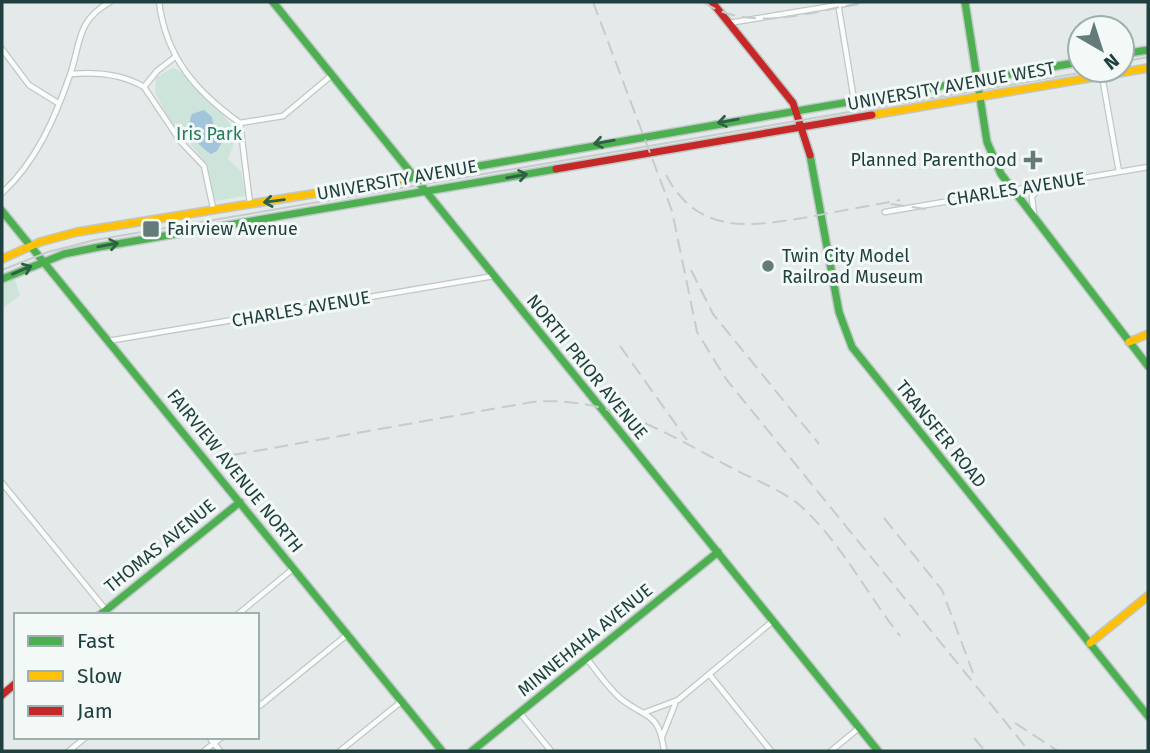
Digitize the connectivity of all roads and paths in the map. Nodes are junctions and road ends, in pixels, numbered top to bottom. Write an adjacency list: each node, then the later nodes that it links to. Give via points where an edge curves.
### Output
1 (110, 2): 12 (street, via 85,23)
2 (159, 2): 10 (street)
3 (273, 2): 13 (main road, NORTH PRIOR AVENUE)
4 (712, 2): 8 (main road)
5 (856, 2): 7 (street)
6 (965, 2): 14 (main road)
7 (838, 3): 8 (street); 19 (street)
8 (729, 23): 21 (main road)
9 (2, 49): 20 (street, via 29,85)
10 (175, 57): 17 (street); 22 (street, via 193,81)
11 (1066, 64): 14 (main road, UNIVERSITY AVENUE WEST)
12 (71, 74): 17 (street, via 102,74); 20 (street)
13 (332, 75): 22 (street, via 284,116); 26 (main road, NORTH PRIOR AVENUE)
14 (978, 79): 18 (main road); 19 (main road, UNIVERSITY AVENUE WEST)
15 (1066, 82): 18 (main road, UNIVERSITY AVENUE WEST)
16 (1103, 84): 25 (street)
17 (144, 87): 32 (street, via 181,142 204,166)
18 (981, 97): 23 (main road, UNIVERSITY AVENUE WEST); 28 (main road, via 987,142)
19 (854, 100): 21 (main road, UNIVERSITY AVENUE WEST)
20 (58, 103): 30 (street, via 35,153)
21 (796, 109): 23 (main road, TRANSFER ROAD); 26 (main road, UNIVERSITY AVENUE, one-way to 26)
22 (240, 123): 31 (street)
23 (801, 128): 29 (main road, UNIVERSITY AVENUE, one-way to 23); 54 (main road, TRANSFER ROAD, via 847,337)
24 (1148, 167): 25 (street, CHARLES AVENUE)
25 (1119, 172): 27 (street, CHARLES AVENUE)
26 (413, 175): 29 (main road, NORTH PRIOR AVENUE); 31 (main road, UNIVERSITY AVENUE, one-way to 31)
27 (1041, 184): 28 (street, CHARLES AVENUE); 35 (street, via 1031,197)
28 (1011, 189): 34 (street, CHARLES AVENUE); 35 (main road)
29 (425, 191): 38 (main road, UNIVERSITY AVENUE, one-way to 29, via 88,249); 39 (main road, NORTH PRIOR AVENUE)
30 (2, 193)
31 (250, 204): 32 (main road, UNIVERSITY AVENUE)
32 (213, 208): 36 (main road, UNIVERSITY AVENUE, via 77,232)
33 (2, 211): 36 (main road, FAIRVIEW AVENUE NORTH)
34 (885, 212)
35 (1035, 219): 43 (main road)
36 (30, 246): 37 (main road, UNIVERSITY AVENUE); 38 (main road, FAIRVIEW AVENUE NORTH)
37 (2, 259)
38 (42, 262): 40 (main road, UNIVERSITY AVENUE, one-way to 38); 42 (main road, FAIRVIEW AVENUE NORTH)
39 (494, 276): 42 (street, CHARLES AVENUE); 47 (main road, NORTH PRIOR AVENUE)
40 (2, 279)
41 (1148, 334): 43 (main road)
42 (108, 341): 46 (main road, FAIRVIEW AVENUE NORTH)
43 (1129, 342): 44 (main road)
44 (1148, 366)
45 (2, 483): 50 (street)
46 (240, 502): 48 (main road, FAIRVIEW AVENUE NORTH); 50 (main road, THOMAS AVENUE)
47 (718, 552): 52 (main road, NORTH PRIOR AVENUE); 55 (main road, MINNEHAHA AVENUE)
48 (294, 568): 51 (street); 53 (main road, FAIRVIEW AVENUE NORTH)
49 (1148, 596): 54 (main road)
50 (105, 613)
51 (239, 613)
52 (773, 621): 56 (street); 63 (main road, NORTH PRIOR AVENUE)
53 (348, 634): 58 (main road, FAIRVIEW AVENUE NORTH); 59 (street)
54 (1090, 643): 62 (main road, TRANSFER ROAD)
55 (587, 659): 60 (street, via 621,699); 61 (main road, MINNEHAHA AVENUE)
56 (709, 674): 57 (street); 77 (street)
57 (678, 700): 60 (street); 64 (street)
58 (402, 701): 72 (street); 73 (main road, FAIRVIEW AVENUE NORTH)
59 (259, 706)
60 (646, 712): 64 (street)
61 (520, 713): 74 (main road, MINNEHAHA AVENUE); 75 (street)
62 (1148, 716)
63 (859, 728): 78 (street); 79 (main road, NORTH PRIOR AVENUE)
64 (662, 737): 76 (street)
65 (84, 739): 69 (street)
66 (210, 739): 68 (street)
67 (220, 739): 68 (street)
68 (214, 744): 70 (street); 71 (street)
69 (69, 751)
70 (204, 751)
71 (220, 751)
72 (340, 751)
73 (442, 751)
74 (472, 751)
75 (551, 751)
76 (664, 751)
77 (771, 751)
78 (831, 751)
79 (878, 751)

